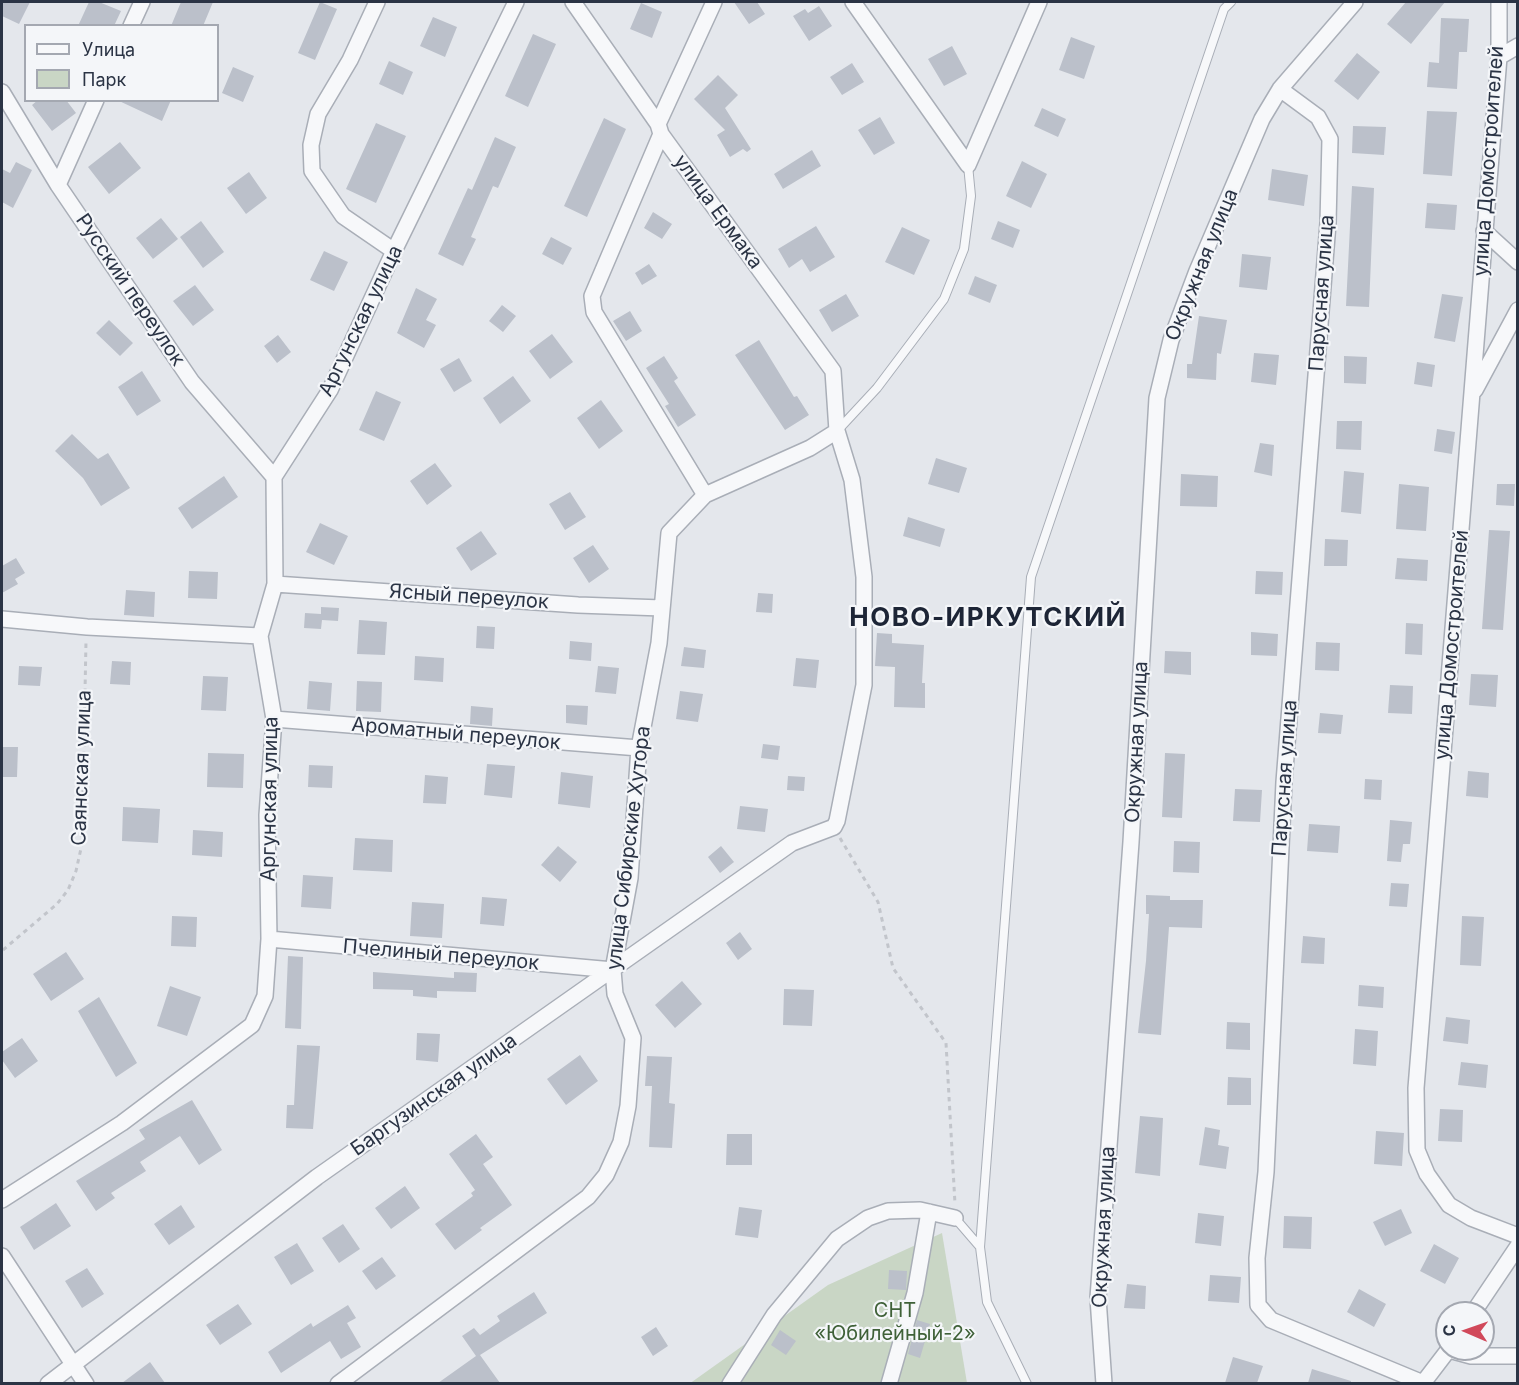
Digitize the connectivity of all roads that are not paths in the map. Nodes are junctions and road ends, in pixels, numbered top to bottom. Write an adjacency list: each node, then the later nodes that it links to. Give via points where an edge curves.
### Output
1 (142, 2): 11 (street)
2 (377, 2): 21 (street, via 350,60 318,114 311,145 312,171 343,216)
3 (516, 2): 21 (street, Аргунская улица)
4 (573, 2): 17 (street, улица Ермака)
5 (714, 2): 17 (street)
6 (853, 2): 18 (street)
7 (1039, 2): 18 (street)
8 (1231, 2): 41 (lane, via 1224,9 1031,578)
9 (1355, 2): 14 (street, Окружная улица)
10 (1499, 2): 13 (street, улица Домостроителей)
11 (132, 24)
12 (1518, 46): 13 (street)
13 (1499, 57): 20 (street, улица Домостроителей)
14 (1280, 89): 55 (street, Окружная улица, via 1262,119 1193,280 1171,340 1157,398 1131,842 1098,1298); 56 (street, Парусная улица, via 1318,117 1330,139 1328,223 1284,782 1266,1172 1257,1258 1258,1305 1271,1320)
15 (2, 92): 19 (street, Русский переулок)
16 (95, 102): 19 (street)
17 (659, 129): 25 (street, улица Ермака, via 833,371); 27 (street, via 592,296 594,312)
18 (968, 165): 25 (lane, via 971,196 964,249 944,299 877,388)
19 (58, 184): 26 (street, Русский переулок, via 192,382)
20 (1484, 231): 22 (street); 24 (street, улица Домостроителей)
21 (394, 251): 26 (street, Аргунская улица, via 330,390)
22 (1518, 262)
23 (1518, 310): 24 (street)
24 (1472, 396): 40 (street, улица Домостроителей, via 1416,1088 1417,1150 1427,1174 1449,1205)
25 (837, 431): 27 (street, via 810,448); 34 (street, улица Ермака, via 852,480 864,577 864,685 846,785)
26 (274, 477): 28 (street, Аргунская улица)
27 (705, 495): 29 (street, улица Сибирские Хутора, via 669,533)
28 (275, 584): 29 (street, Ясный переулок); 31 (street, Аргунская улица)
29 (662, 608): 33 (street, улица Сибирские Хутора)
30 (2, 619): 31 (street)
31 (260, 636): 32 (street, Аргунская улица)
32 (274, 719): 33 (street, Ароматный переулок); 35 (street, Аргунская улица, via 267,815)
33 (639, 748): 36 (street, улица Сибирские Хутора, via 630,878)
34 (834, 827): 36 (street, Баргузинская улица, via 792,843)
35 (269, 939): 36 (street, Пчелиный переулок); 37 (street, Аргунская улица, via 265,996 252,1025 122,1123)
36 (613, 970): 48 (street, Баргузинская улица, via 317,1177); 51 (street, улица Сибирские Хутора, via 615,994 633,1038 621,1142 606,1175 588,1197)
37 (2, 1200)
38 (929, 1212): 39 (street); 52 (street, via 888,1210 837,1239 774,1315); 53 (street, via 915,1293)
39 (955, 1218): 41 (lane)
40 (1518, 1236)
41 (980, 1246): 54 (lane, via 987,1302)
42 (1518, 1246): 44 (street)
43 (2, 1256): 48 (street)
44 (1481, 1301)
45 (1495, 1356): 46 (street)
46 (1518, 1356)
47 (1440, 1361): 56 (street)
48 (74, 1365): 49 (street, Баргузинская улица); 50 (street)
49 (48, 1383)
50 (86, 1383)
51 (338, 1383)
52 (730, 1383)
53 (889, 1383)
54 (1027, 1383)
55 (1104, 1383)
56 (1423, 1383)

